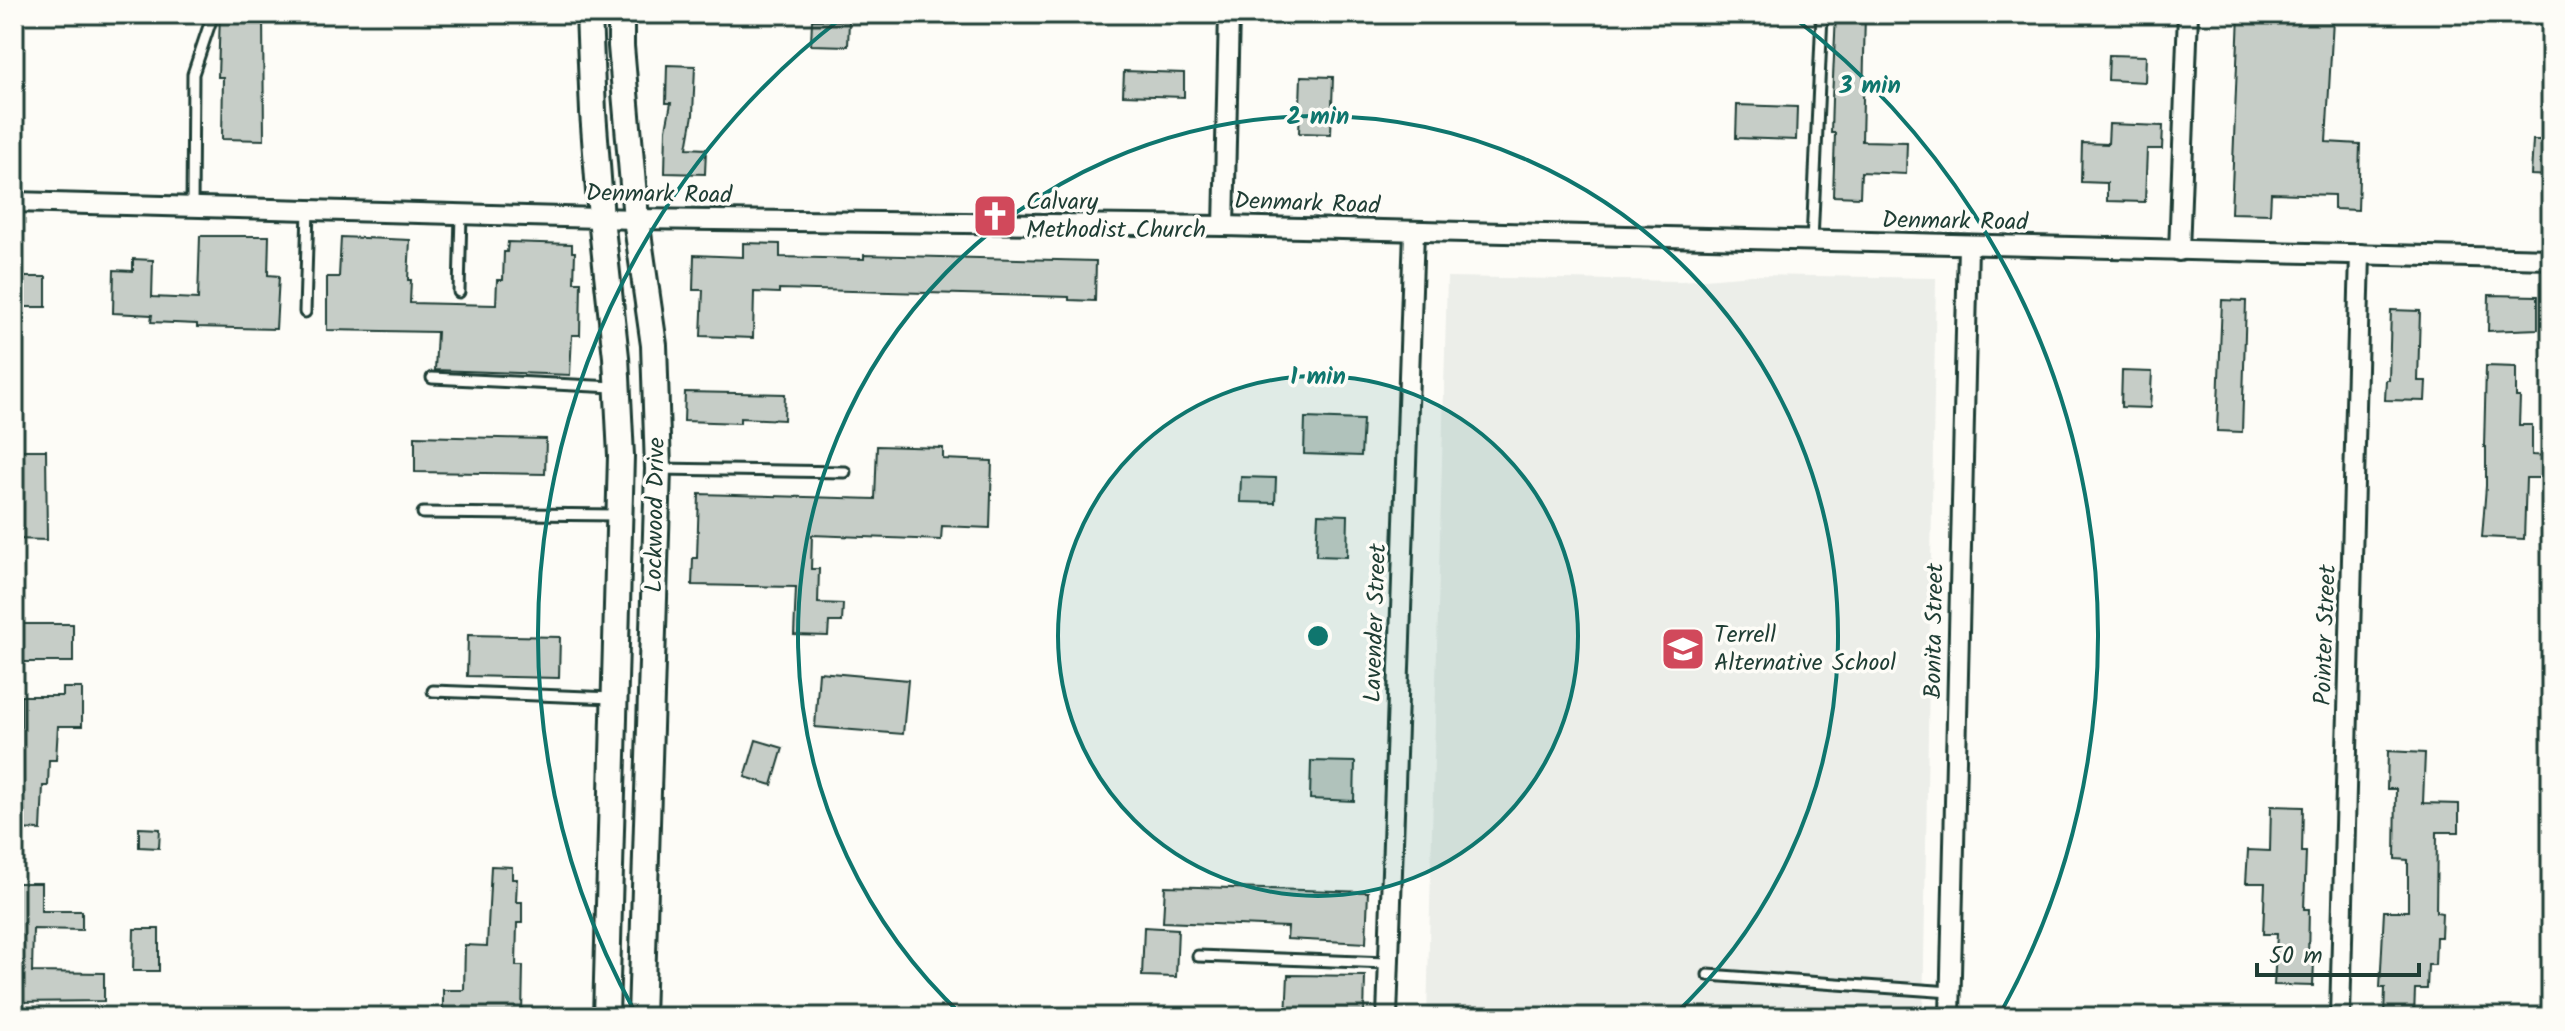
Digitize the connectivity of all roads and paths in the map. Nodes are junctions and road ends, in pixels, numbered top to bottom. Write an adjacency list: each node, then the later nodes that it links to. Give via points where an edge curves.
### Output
1 (213, 14): 8 (lane, via 193,74)
2 (589, 14): 11 (main road, Lockwood Drive)
3 (621, 14): 12 (main road, Lockwood Drive)
4 (1229, 14): 13 (street)
5 (1822, 14): 15 (lane)
6 (2188, 14): 17 (street)
7 (14, 202): 8 (street, Denmark Road)
8 (192, 207): 9 (street, Denmark Road)
9 (308, 210): 10 (street, Denmark Road); 21 (lane)
10 (461, 214): 11 (street, Denmark Road); 20 (lane)
11 (601, 218): 12 (street, Denmark Road); 23 (main road, Lockwood Drive)
12 (636, 219): 13 (street, Denmark Road); 24 (main road, Lockwood Drive, via 654,345)
13 (1224, 226): 14 (street, Denmark Road)
14 (1414, 231): 15 (street, Denmark Road); 33 (street, Lavender Street)
15 (1812, 242): 16 (street, Denmark Road)
16 (1968, 246): 17 (street, Denmark Road); 35 (street, Bonita Street)
17 (2179, 251): 18 (street, Denmark Road)
18 (2360, 254): 19 (street, Denmark Road); 40 (street, Pointer Street)
19 (2551, 259)
20 (459, 292)
21 (305, 312)
22 (432, 378): 23 (lane)
23 (618, 387): 27 (main road, Lockwood Drive)
24 (658, 469): 25 (lane); 29 (main road, Lockwood Drive)
25 (845, 472)
26 (423, 513): 27 (lane)
27 (621, 516): 28 (main road, Lockwood Drive)
28 (620, 568): 29 (main road); 31 (main road, Lockwood Drive)
29 (656, 570): 37 (main road, Lockwood Drive)
30 (433, 691): 31 (lane)
31 (616, 698): 36 (main road, Lockwood Drive)
32 (1198, 956): 33 (lane)
33 (1387, 963): 38 (street, Lavender Street)
34 (1708, 975): 35 (lane)
35 (1951, 992): 39 (street, Bonita Street)
36 (606, 1017)
37 (641, 1017)
38 (1387, 1017)
39 (1950, 1017)
40 (2340, 1017)

